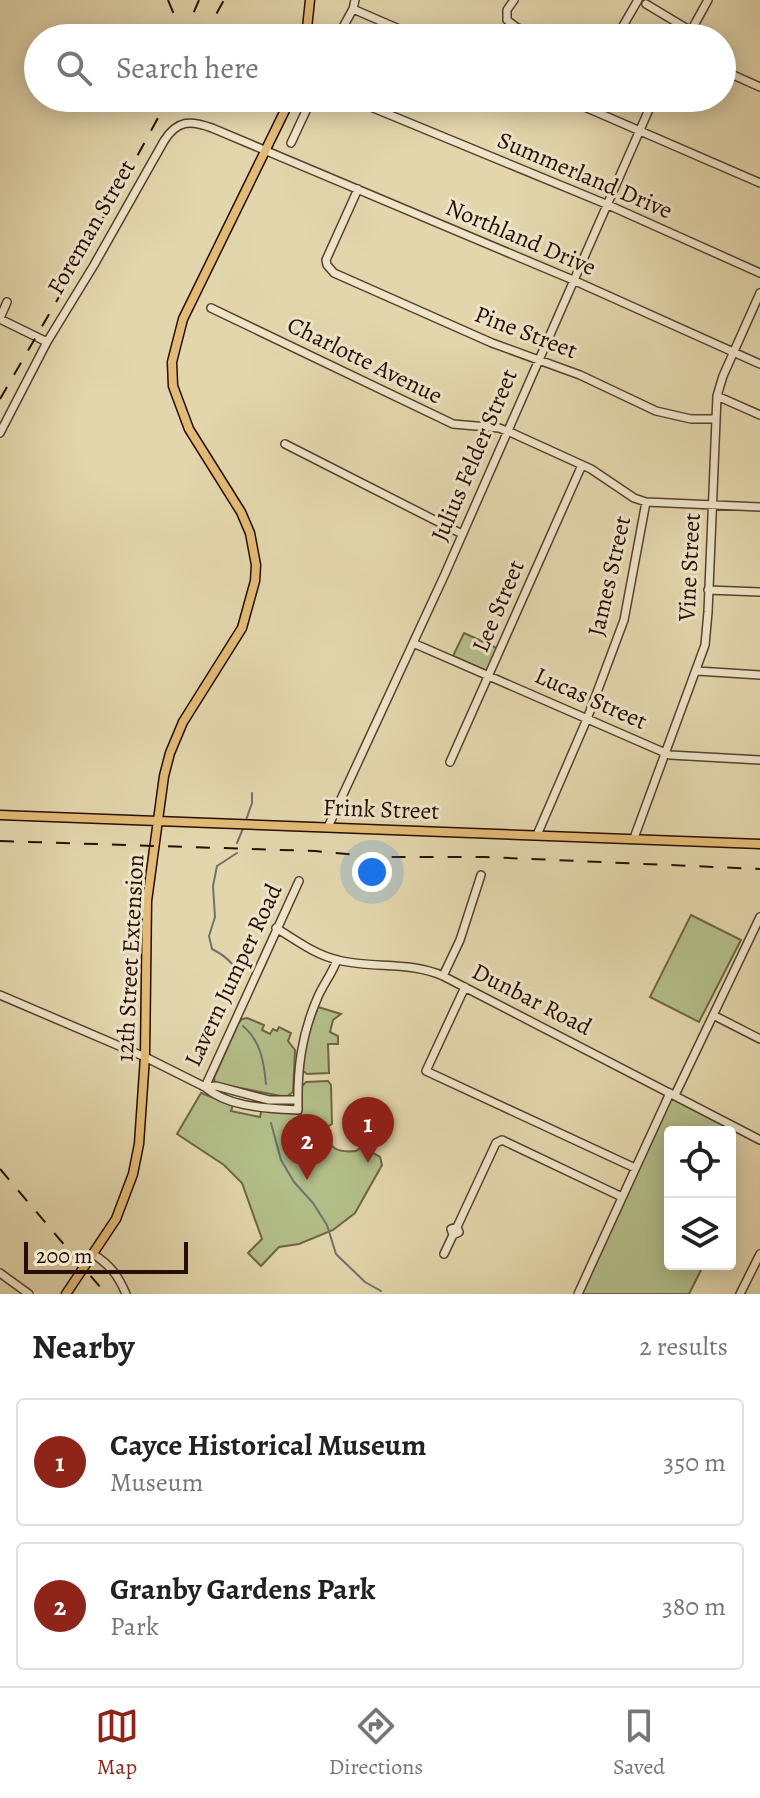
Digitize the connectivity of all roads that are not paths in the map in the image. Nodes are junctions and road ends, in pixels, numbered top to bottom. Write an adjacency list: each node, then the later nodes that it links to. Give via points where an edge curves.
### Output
1 (310, 0): 6 (main road)
2 (514, 0): 9 (street, via 507,10)
3 (708, 0): 12 (street)
4 (642, 2): 10 (street); 11 (street)
5 (354, 4): 7 (street); 8 (street)
6 (307, 24)
7 (344, 24)
8 (393, 24)
9 (512, 24)
10 (626, 24)
11 (674, 24)
12 (695, 24)
13 (736, 76): 14 (street)
14 (760, 87)
15 (284, 112): 22 (main road, 12th Street Extension)
16 (305, 112): 21 (street)
17 (383, 112): 25 (street, Summerland Drive)
18 (598, 112): 20 (street)
19 (647, 112): 20 (street, Julius Felder Street)
20 (639, 129): 23 (street); 25 (street, Julius Felder Street)
21 (291, 143)
22 (264, 150): 24 (street, Northland Drive); 32 (street, Foreman Street, via 198,123 175,127); 58 (main road, 12th Street Extension, via 183,319 172,362 178,404 241,512 256,565 242,628 183,722 170,753)
23 (760, 183)
24 (358, 189): 27 (street, Northland Drive); 34 (street, Pine Street, via 326,260 334,273)
25 (606, 204): 26 (street, Summerland Drive); 27 (street, Julius Felder Street)
26 (760, 273)
27 (573, 280): 33 (street, Northland Drive); 34 (street, Julius Felder Street)
28 (760, 293): 33 (street, Vine Street)
29 (7, 302): 31 (street)
30 (211, 308): 39 (street, Charlotte Avenue, via 442,420)
31 (0, 319): 32 (street)
32 (47, 342): 40 (street, Foreman Street)
33 (733, 352): 35 (street, Northland Drive); 36 (street, Vine Street)
34 (538, 359): 38 (street, Pine Street, via 656,411); 39 (street, Julius Felder Street)
35 (760, 364)
36 (717, 396): 37 (street); 38 (street, Vine Street)
37 (760, 415)
38 (715, 419): 44 (street, Vine Street)
39 (507, 430): 42 (street, Charlotte Avenue); 46 (street, Julius Felder Street)
40 (0, 433)
41 (285, 444): 46 (street)
42 (582, 465): 43 (street, Charlotte Avenue); 51 (street, Lee Street)
43 (646, 502): 44 (street); 53 (street, James Street, via 624,620)
44 (712, 506): 45 (street); 47 (street, Vine Street)
45 (760, 507)
46 (462, 534): 49 (street, Julius Felder Street)
47 (708, 590): 48 (street); 50 (street, Vine Street, via 707,628)
48 (760, 592)
49 (413, 643): 51 (street, Lucas Street); 59 (street, Julius Felder Street)
50 (697, 671): 52 (street); 54 (street, Vine Street)
51 (490, 675): 53 (street, Lucas Street); 56 (street, Lee Street)
52 (760, 675)
53 (587, 719): 54 (street, Lucas Street); 60 (street, James Street)
54 (666, 753): 55 (street, Lucas Street); 61 (street, Vine Street)
55 (760, 760)
56 (450, 762)
57 (0, 815): 58 (main road, Frink Street)
58 (158, 821): 59 (main road, Frink Street); 75 (main road, 12th Street Extension, via 147,901)
59 (328, 827): 60 (main road, Frink Street)
60 (537, 835): 61 (main road, Frink Street)
61 (634, 838): 62 (main road, Frink Street)
62 (760, 844)
63 (481, 875): 70 (street)
64 (299, 881): 66 (street, Lavern Jumper Road)
65 (760, 917): 67 (street)
66 (276, 928): 69 (street, Dunbar Road); 76 (street, Lavern Jumper Road)
67 (751, 936): 68 (street); 73 (street)
68 (760, 941)
69 (337, 960): 70 (street, Dunbar Road, via 401,965); 78 (street, via 304,1034)
70 (443, 976): 71 (street, Dunbar Road)
71 (465, 987): 77 (street, Dunbar Road); 80 (street, via 426,1071)
72 (0, 995): 75 (street)
73 (713, 1015): 74 (street); 77 (street)
74 (760, 1039)
75 (145, 1057): 76 (street); 82 (main road, 12th Street Extension, via 133,1174 116,1219)
76 (205, 1087): 78 (street, via 269,1100); 78 (street, via 268,1109 298,1110)
77 (672, 1094): 79 (street, Dunbar Road); 80 (street)
78 (298, 1100)
79 (760, 1140)
80 (635, 1168): 81 (street)
81 (622, 1197): 83 (street, via 502,1140); 89 (street)
82 (93, 1254): 87 (main road, 12th Street Extension); 88 (street, via 109,1265)
83 (444, 1254)
84 (760, 1254): 90 (street)
85 (0, 1273): 86 (street)
86 (29, 1294)
87 (66, 1294)
88 (126, 1294)
89 (578, 1294)
90 (740, 1294)

